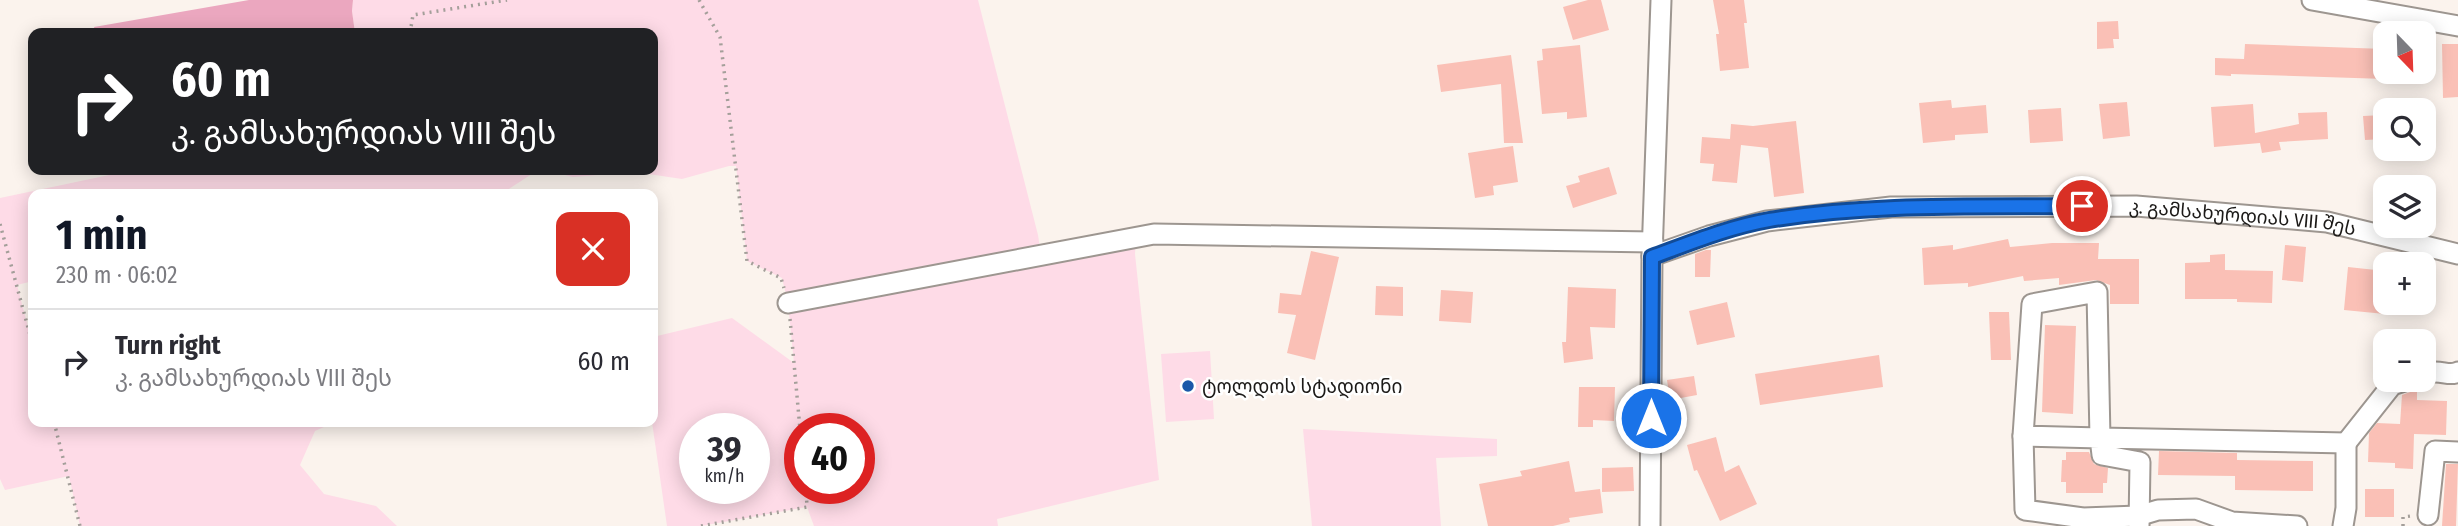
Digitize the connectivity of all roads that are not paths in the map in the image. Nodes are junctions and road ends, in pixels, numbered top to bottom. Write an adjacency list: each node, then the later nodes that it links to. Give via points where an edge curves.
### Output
1 (1661, 0): 5 (street)
2 (2312, 0): 3 (street)
3 (2378, 6): 4 (street)
4 (2458, 26)
5 (1652, 249): 6 (street, კ. გამსახურდიას VIII შეს, via 1767,220 1891,206 2136,206 2327,222); 7 (street, via 1154,234); 17 (street)
6 (2458, 254)
7 (788, 303)
8 (2436, 371): 9 (street)
9 (2458, 372)
10 (2386, 392): 13 (street)
11 (2024, 436): 12 (street); 12 (street, via 2032,304 2097,292); 16 (street, via 2025,510)
12 (2100, 438): 13 (street); 16 (street, via 2102,455 2140,462)
13 (2346, 443): 19 (street)
14 (2458, 452): 15 (street, via 2434,450)
15 (2428, 515)
16 (2139, 521): 18 (street, via 2158,510 2196,509 2232,522)
17 (1650, 526)
18 (2297, 526)
19 (2343, 526)

